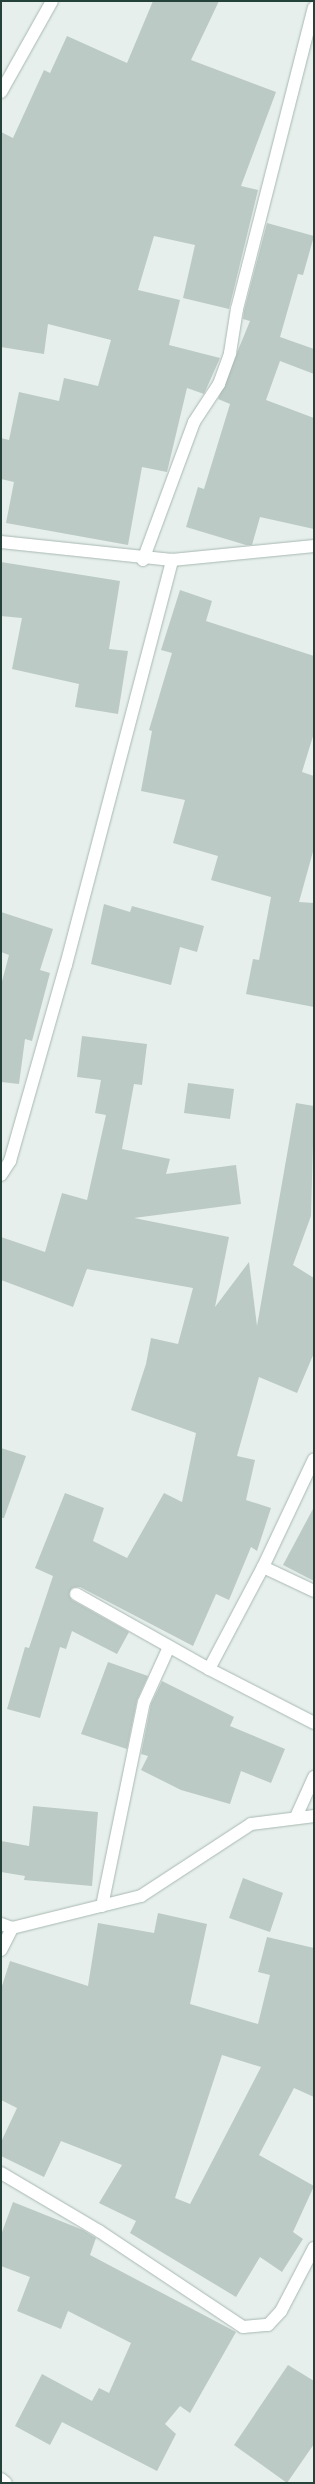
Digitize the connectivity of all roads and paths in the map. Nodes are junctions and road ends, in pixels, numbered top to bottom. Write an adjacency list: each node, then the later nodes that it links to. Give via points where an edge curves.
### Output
1 (52, 1): 3 (street)
2 (314, 8): 6 (street, via 237,309 230,353 219,384 194,422)
3 (1, 92)
4 (1, 542): 6 (street)
5 (314, 546): 7 (street)
6 (143, 560): 7 (street)
7 (172, 560): 8 (street, via 66,966 10,1161)
8 (1, 1175)
9 (314, 1459): 10 (street)
10 (263, 1567): 11 (street); 14 (street)
11 (314, 1591)
12 (76, 1594): 13 (street)
13 (168, 1647): 14 (street); 19 (street, via 144,1702)
14 (209, 1669): 15 (street)
15 (314, 1723)
16 (314, 1777): 18 (street)
17 (314, 1816): 18 (street)
18 (296, 1817): 19 (street, via 251,1824 155,1890)
19 (102, 1906): 20 (street)
20 (6, 1926): 21 (street)
21 (1, 1950)
22 (1, 2173): 23 (street, via 99,2231 243,2327 268,2326 281,2311)
23 (314, 2248)
24 (1, 2479): 25 (street)
25 (6, 2483)

